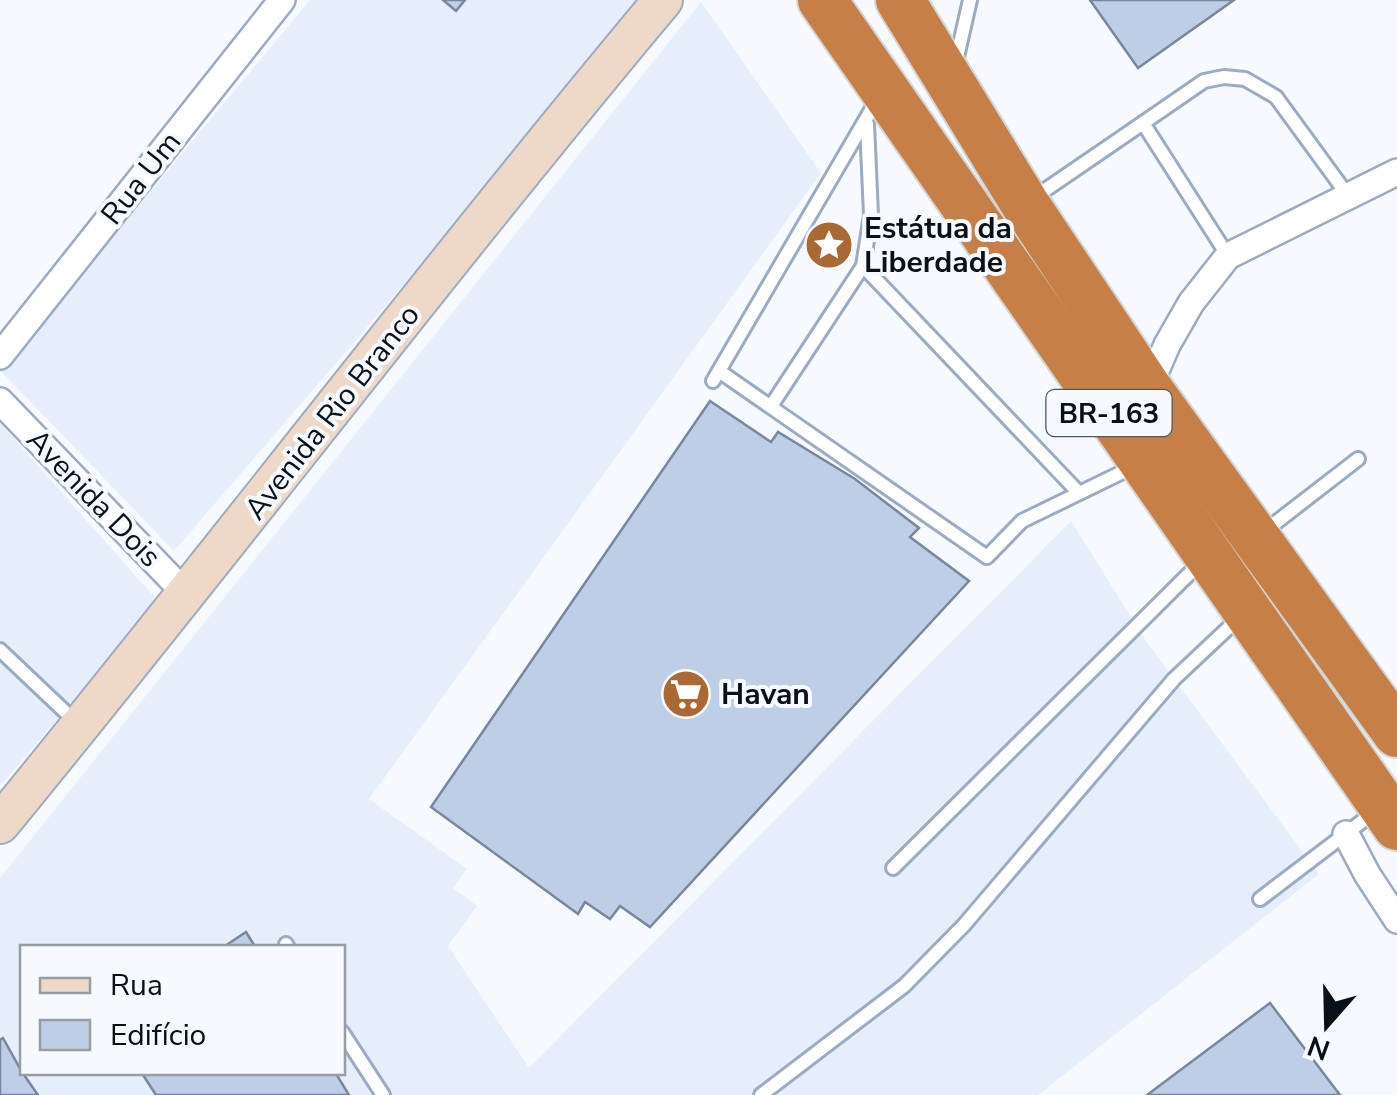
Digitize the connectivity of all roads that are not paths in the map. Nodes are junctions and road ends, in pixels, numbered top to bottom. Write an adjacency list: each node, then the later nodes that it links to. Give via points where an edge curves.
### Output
1 (663, 0): 23 (street, Avenida Rio Branco)
2 (822, 0): 7 (highway, BR-163)
3 (900, 0): 6 (highway, BR-163)
4 (970, 0): 6 (lane)
5 (270, 5): 14 (street, Rua Um)
6 (952, 84): 11 (highway, BR-163)
7 (874, 105): 13 (lane); 17 (lane, via 716,376); 19 (highway, BR-163)
8 (1143, 123): 10 (lane, via 1204,81 1245,79 1276,96); 11 (lane); 12 (lane)
9 (1397, 172): 10 (street)
10 (1349, 197): 12 (street)
11 (1025, 204): 15 (highway, BR-163)
12 (1228, 256): 15 (street, via 1186,312)
13 (863, 266): 17 (lane); 20 (lane)
14 (0, 356)
15 (1148, 389): 21 (highway, BR-163)
16 (0, 401): 23 (street, Avenida Dois)
17 (771, 406): 20 (lane, via 986,557 1022,521)
18 (1358, 459): 21 (lane)
19 (1143, 462): 20 (lane); 22 (highway, BR-163)
20 (1079, 493)
21 (1256, 538): 27 (highway, BR-163)
22 (1208, 556): 24 (highway, BR-163); 31 (lane)
23 (187, 596): 26 (street, Avenida Rio Branco)
24 (1246, 611): 28 (highway, BR-163); 36 (lane, via 1174,679 964,926 904,986)
25 (0, 650): 26 (lane)
26 (80, 726): 29 (street, Avenida Rio Branco)
27 (1397, 733)
28 (1390, 816): 30 (lane)
29 (0, 824)
30 (1346, 834): 32 (lane); 33 (street)
31 (893, 868)
32 (1260, 899)
33 (1397, 920)
34 (345, 1037): 35 (lane)
35 (383, 1095)
36 (762, 1095)

